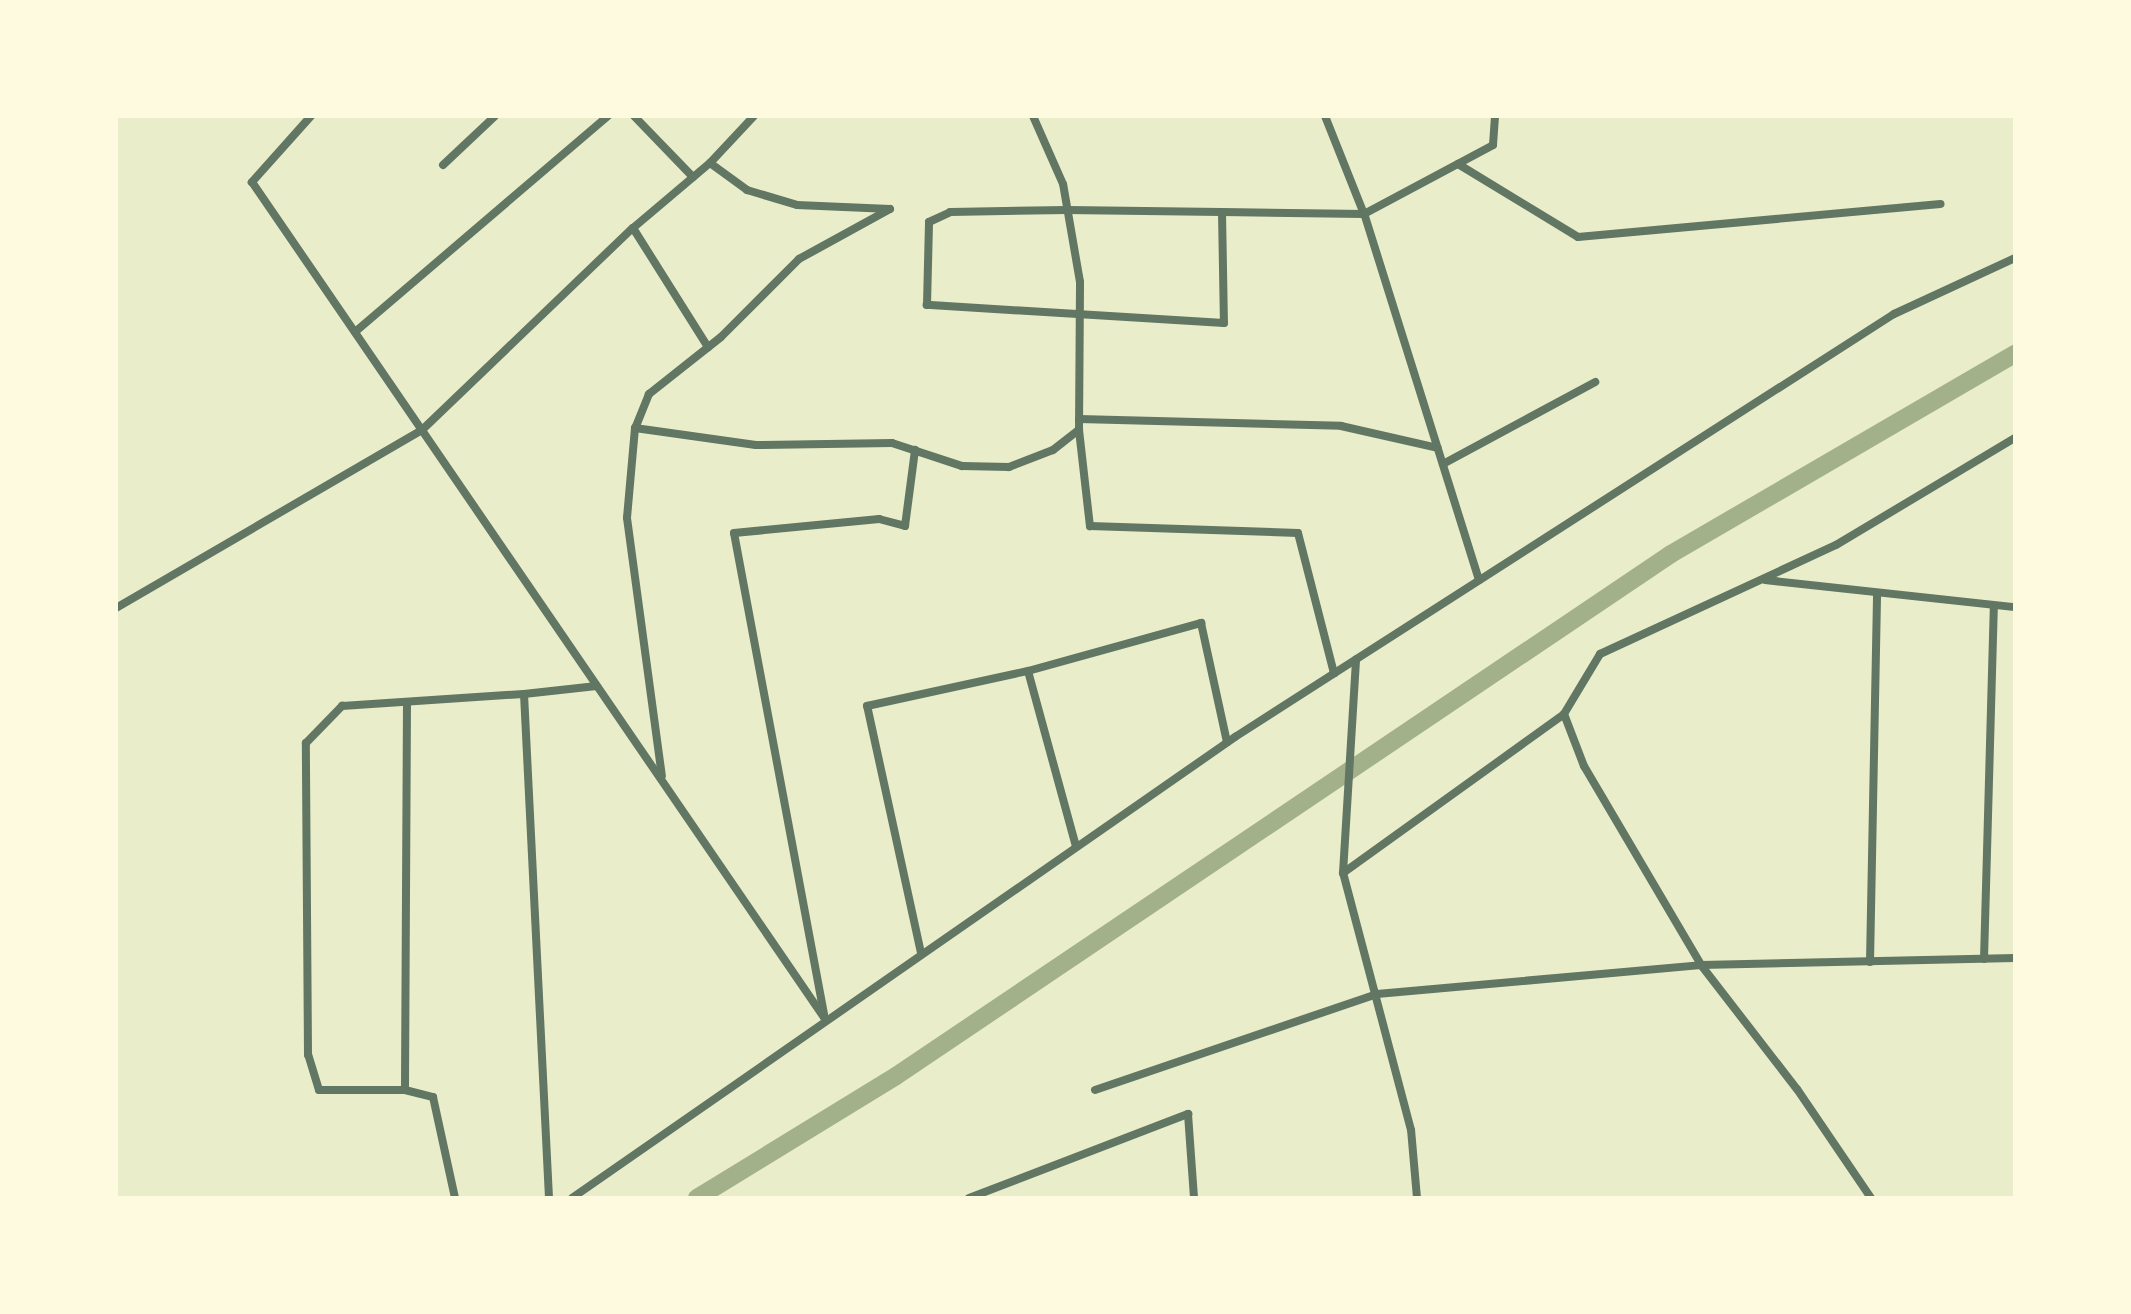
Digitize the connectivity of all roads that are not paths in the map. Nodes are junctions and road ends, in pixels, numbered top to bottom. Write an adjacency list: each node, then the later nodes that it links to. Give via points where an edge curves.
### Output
1 (311, 116): 20 (street, via 252,182)
2 (495, 116): 11 (street)
3 (608, 116): 20 (street)
4 (634, 116): 12 (street)
5 (754, 116): 9 (street)
6 (1033, 116): 14 (street, via 1063,184)
7 (1325, 116): 16 (street)
8 (1495, 116): 10 (street, via 1493,145)
9 (710, 163): 12 (street); 21 (street, via 747,190 797,205 890,209 799,259)
10 (1458, 164): 13 (street, via 1578,237); 16 (street)
11 (443, 165)
12 (693, 177): 17 (street)
13 (1941, 204)
14 (1067, 210): 15 (street); 19 (street, via 1080,282); 19 (street, via 950,212 929,222 927,305)
15 (1222, 212): 16 (street); 19 (street, via 1224,323)
16 (1364, 214): 28 (street)
17 (633, 228): 21 (street); 25 (street)
18 (2015, 258): 32 (street, via 1894,314)
19 (1079, 314): 23 (street)
20 (355, 332): 25 (street)
21 (708, 347): 24 (street, via 649,394)
22 (1595, 382): 30 (street)
23 (1079, 419): 26 (street); 28 (street, via 1341,426)
24 (635, 428): 29 (street, via 756,445 892,443); 45 (street, via 627,518)
25 (422, 430): 36 (street); 40 (street)
26 (1079, 430): 29 (street, via 1053,450 1009,467 962,466); 39 (street, via 1090,526 1298,533)
27 (2015, 438): 31 (street, via 1836,545)
28 (1438, 448): 30 (street)
29 (915, 450): 54 (street, via 905,526 879,519 734,533)
30 (1443, 464): 32 (street)
31 (1763, 579): 33 (street); 43 (street, via 1600,654)
32 (1479, 580): 37 (street)
33 (1877, 593): 34 (street); 51 (street)
34 (1994, 606): 35 (street); 50 (street)
35 (2015, 607)
36 (116, 608)
37 (1356, 659): 39 (street); 47 (street)
38 (1028, 671): 44 (street, via 1201,623); 46 (street); 48 (street, via 867,706)
39 (1334, 673): 44 (street)
40 (597, 686): 41 (street); 45 (street)
41 (524, 694): 42 (street); 58 (street)
42 (407, 702): 55 (street); 55 (street, via 342,706 306,743 304,957 308,1055 319,1090)
43 (1564, 714): 47 (street); 52 (street, via 1584,766)
44 (1227, 742): 46 (street)
45 (662, 781): 54 (street)
46 (1076, 846): 48 (street)
47 (1343, 873): 53 (street)
48 (921, 953): 54 (street)
49 (2015, 958): 50 (street)
50 (1984, 959): 51 (street)
51 (1870, 962): 52 (street)
52 (1701, 965): 53 (street); 63 (street, via 1797,1089)
53 (1377, 994): 56 (street); 62 (street, via 1411,1130)
54 (825, 1019): 59 (street)
55 (405, 1090): 57 (street, via 433,1097)
56 (1095, 1090)
57 (455, 1198)
58 (549, 1198)
59 (572, 1198)
60 (969, 1198): 61 (street, via 1188,1114)
61 (1194, 1198)
62 (1417, 1198)
63 (1871, 1198)

